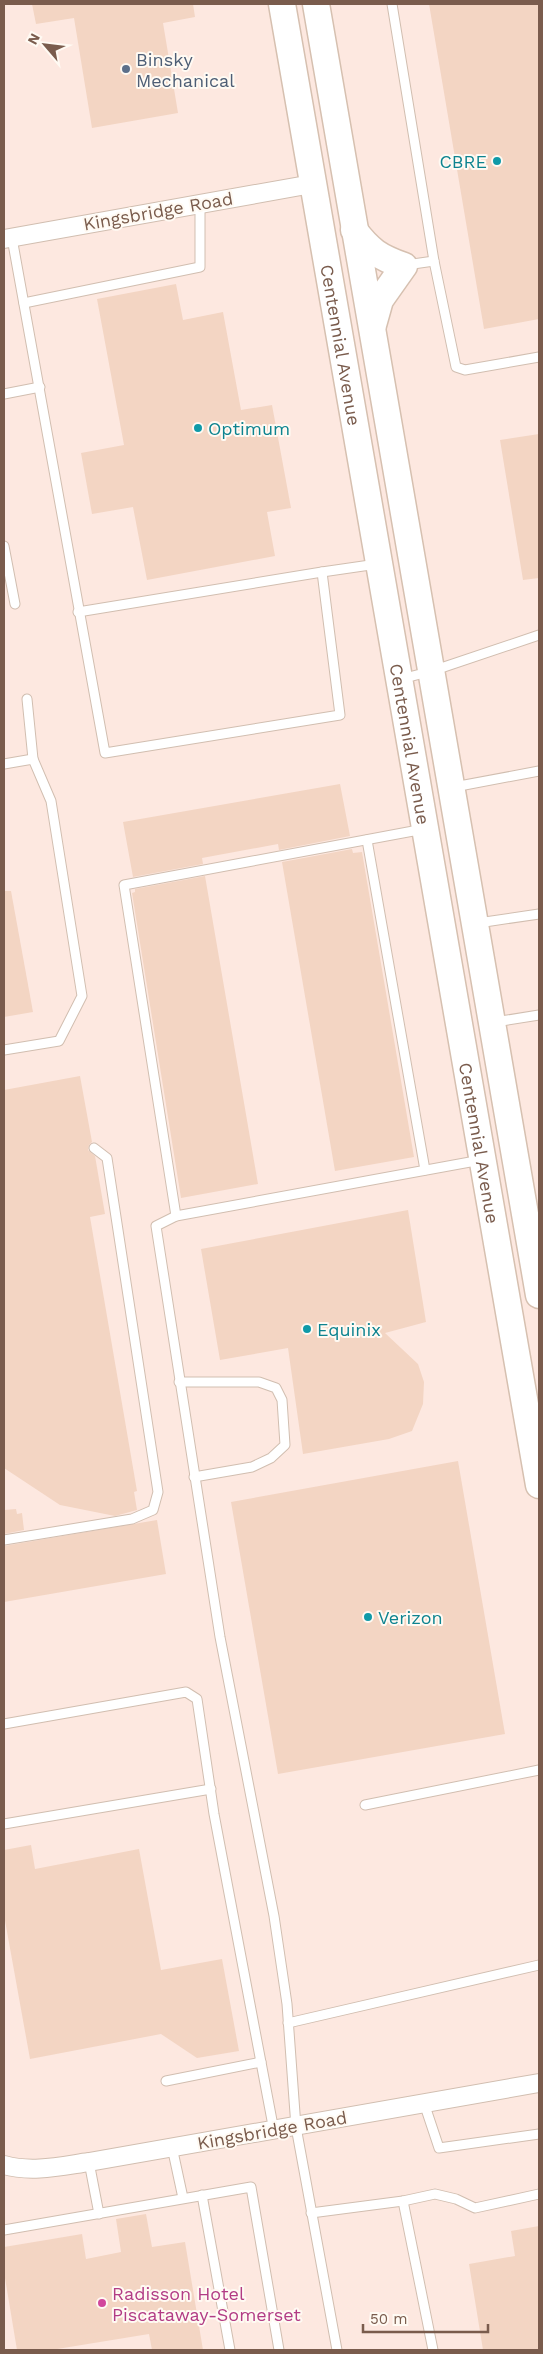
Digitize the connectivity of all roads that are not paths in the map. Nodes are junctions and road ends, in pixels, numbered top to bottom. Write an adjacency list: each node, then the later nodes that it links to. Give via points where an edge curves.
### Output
1 (282, 4): 4 (main road, Centennial Avenue)
2 (316, 4): 6 (main road, Centennial Avenue)
3 (392, 4): 8 (lane)
4 (312, 184): 5 (street, Kingsbridge Road); 16 (main road, Centennial Avenue)
5 (200, 204): 7 (street, Kingsbridge Road); 10 (lane, via 200,266)
6 (353, 229): 9 (main road, via 368,249); 11 (main road, Centennial Avenue)
7 (8, 238): 10 (lane)
8 (434, 261): 9 (lane); 12 (lane, via 456,368 476,369)
9 (404, 266): 11 (main road, via 380,300)
10 (24, 302): 13 (lane)
11 (373, 326): 22 (main road, Centennial Avenue)
12 (539, 357)
13 (40, 387): 14 (lane); 20 (lane)
14 (4, 394)
15 (4, 546): 18 (lane)
16 (378, 564): 17 (lane); 23 (main road, Centennial Avenue)
17 (322, 572): 20 (lane); 20 (lane, via 340,715 105,753)
18 (8, 595): 19 (lane)
19 (15, 604)
20 (78, 612)
21 (539, 634): 22 (lane)
22 (432, 671): 23 (lane); 28 (main road, Centennial Avenue)
23 (398, 679): 29 (main road, Centennial Avenue)
24 (27, 699): 25 (lane)
25 (33, 759): 26 (lane); 35 (lane, via 51,801 82,996 59,1041)
26 (4, 764)
27 (539, 771): 28 (lane)
28 (452, 788): 32 (main road, Centennial Avenue)
29 (424, 829): 30 (lane); 37 (main road, Centennial Avenue)
30 (367, 840): 38 (lane); 39 (lane, via 124,885)
31 (539, 914): 32 (lane)
32 (476, 924): 34 (main road, Centennial Avenue)
33 (539, 1015): 34 (lane)
34 (492, 1023): 40 (main road, Centennial Avenue)
35 (4, 1050)
36 (94, 1148): 44 (lane, via 108,1158 158,1492 153,1510 132,1519)
37 (482, 1160): 38 (lane); 43 (main road, Centennial Avenue)
38 (425, 1170): 39 (lane)
39 (176, 1216): 41 (lane, via 156,1226)
40 (539, 1294)
41 (179, 1382): 42 (lane); 42 (lane, via 259,1382 276,1388 282,1400 285,1444 272,1458 252,1467)
42 (194, 1477): 51 (lane, via 220,1637 274,1916)
43 (539, 1485)
44 (4, 1540)
45 (4, 1724): 47 (lane, via 186,1692 197,1699)
46 (539, 1771): 48 (lane)
47 (210, 1789): 49 (lane); 52 (lane)
48 (365, 1805)
49 (4, 1824)
50 (539, 1965): 51 (lane)
51 (288, 2023): 56 (lane)
52 (261, 2062): 53 (lane); 57 (lane)
53 (166, 2081)
54 (539, 2083): 55 (street, Kingsbridge Road)
55 (424, 2104): 56 (street, Kingsbridge Road); 58 (lane, via 439,2148)
56 (296, 2127): 57 (street, Kingsbridge Road); 66 (lane)
57 (274, 2131): 59 (street, Kingsbridge Road)
58 (539, 2134)
59 (172, 2147): 60 (street, Kingsbridge Road); 64 (lane)
60 (89, 2162): 61 (street, Kingsbridge Road, via 18,2169); 67 (lane)
61 (4, 2165)
62 (539, 2194): 65 (lane, via 475,2208 435,2194)
63 (202, 2195): 64 (lane); 69 (lane); 70 (lane, via 251,2187)
64 (182, 2198): 67 (lane)
65 (403, 2201): 66 (lane); 72 (lane)
66 (312, 2213): 71 (lane)
67 (99, 2214): 68 (lane)
68 (4, 2230)
69 (230, 2350)
70 (279, 2350)
71 (337, 2350)
72 (433, 2350)

